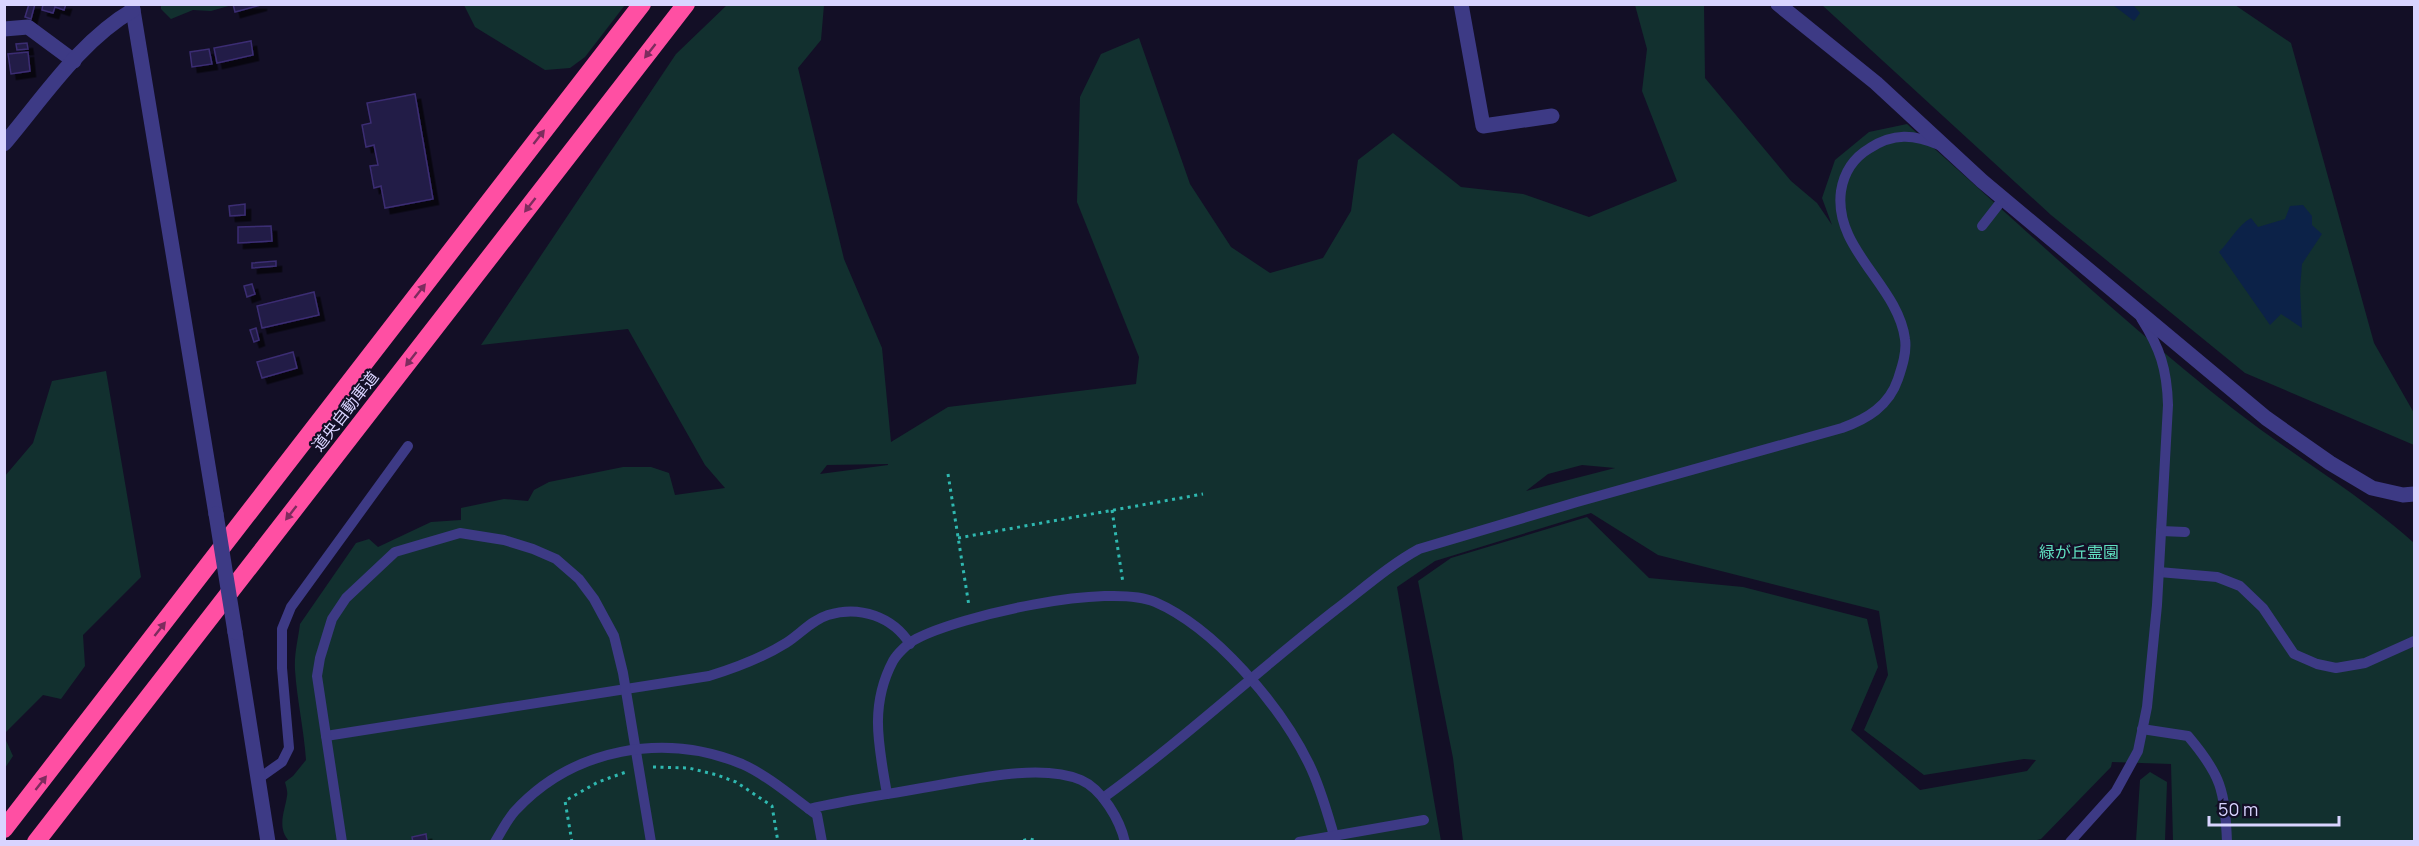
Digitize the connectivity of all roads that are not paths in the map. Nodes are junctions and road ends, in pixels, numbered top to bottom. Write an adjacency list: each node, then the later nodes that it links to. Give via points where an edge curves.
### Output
1 (642, 4): 31 (highway, 道央自動車道, one-way to 1)
2 (686, 4): 33 (highway, 道央自動車道, one-way to 33)
3 (1461, 4): 8 (street, via 1483,126)
4 (1778, 4): 10 (street, via 1876,83)
5 (132, 7): 7 (street); 26 (street, bridge)
6 (4, 29): 7 (street, via 28,27)
7 (74, 61): 9 (street)
8 (1552, 116)
9 (4, 144)
10 (1946, 148): 11 (street); 21 (lane, via 1920,137 1900,135 1864,151 1843,177 1842,220 1898,314 1905,340 1895,388 1867,418 1419,549 1400,559)
11 (2003, 199): 12 (lane); 13 (street)
12 (1982, 226)
13 (2136, 310): 15 (street, via 2266,418 2330,463 2372,488); 16 (lane, via 2158,345 2168,389)
14 (408, 446): 26 (lane, via 291,607 282,629 289,748 282,762)
15 (2415, 494)
16 (2161, 531): 17 (lane); 18 (lane)
17 (2185, 532)
18 (2159, 572): 19 (lane, via 2217,577 2240,586 2262,608 2294,654 2317,664 2336,668 2365,663); 23 (lane)
19 (2415, 641)
20 (910, 644): 21 (lane, via 971,620 1061,600 1125,596 1152,601 1187,618); 22 (lane, via 897,627 881,616 848,612 828,615 748,663 709,676); 27 (lane, via 894,659 881,690 876,719)
21 (1250, 679): 28 (lane); 32 (lane, via 1269,701 1309,765)
22 (626, 690): 24 (lane); 24 (lane, via 614,636 579,579 556,559 533,549 460,533 395,552 346,598 332,619 317,676); 25 (lane)
23 (2142, 729): 41 (lane, via 2138,751 2116,791); 42 (lane, via 2188,736 2203,753 2217,773 2222,789)
24 (326, 736): 35 (lane)
25 (637, 749): 29 (lane, via 696,750 743,765); 36 (lane, via 597,757 553,779 515,812); 37 (lane)
26 (258, 779): 34 (street)
27 (887, 794): 28 (lane, via 1010,773 1064,774 1083,780); 29 (lane)
28 (1103, 798): 39 (lane)
29 (809, 809): 38 (lane, via 817,816)
30 (1424, 820): 32 (lane)
31 (4, 829)
32 (1335, 838): 40 (lane)
33 (36, 842)
34 (268, 842)
35 (342, 842)
36 (495, 842)
37 (651, 842)
38 (822, 842)
39 (1125, 842)
40 (1299, 842)
41 (2070, 842)
42 (2227, 842)

